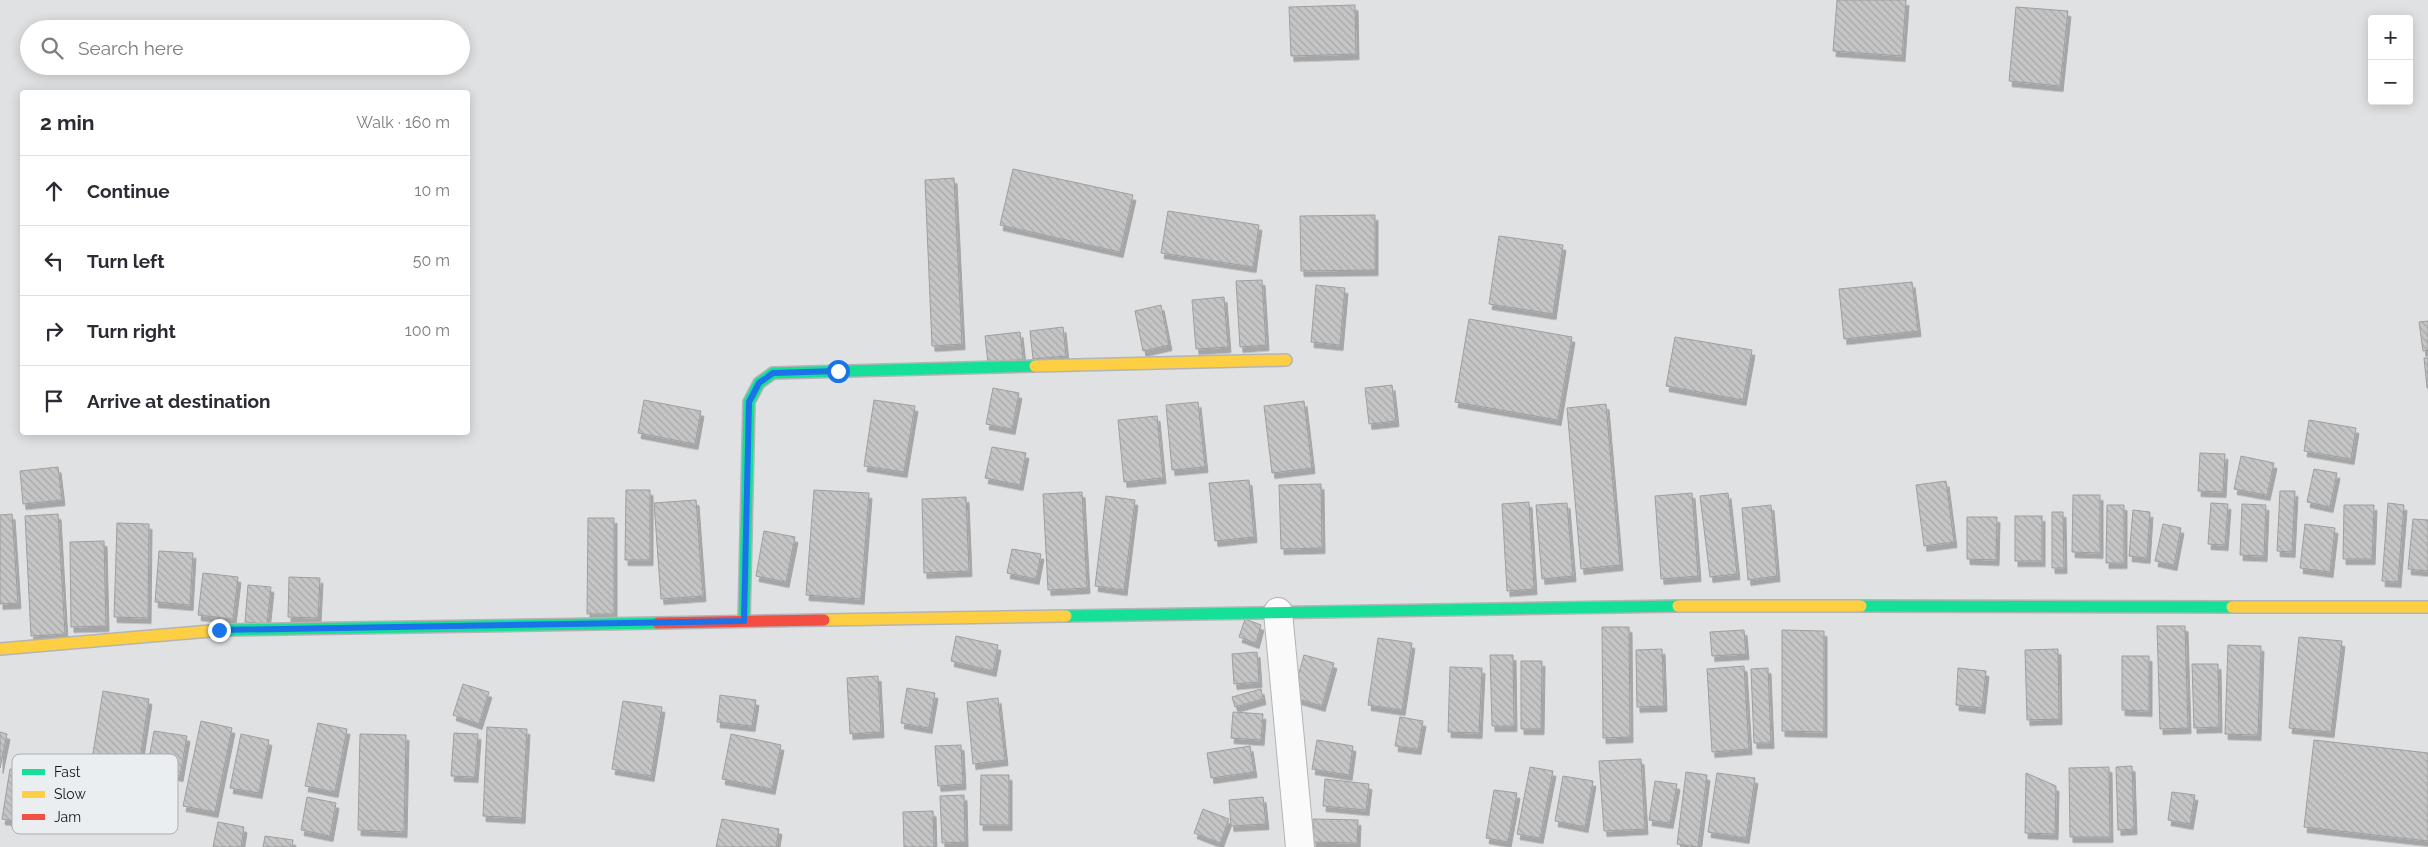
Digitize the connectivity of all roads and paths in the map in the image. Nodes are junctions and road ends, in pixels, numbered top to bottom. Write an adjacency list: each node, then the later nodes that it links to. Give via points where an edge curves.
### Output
1 (1286, 360): 4 (street, via 773,373 759,383 749,402)
2 (2428, 607): 3 (street, via 1630,606)
3 (1278, 612): 4 (street); 6 (street)
4 (744, 621): 5 (street, via 219,630)
5 (0, 649)
6 (1300, 847)

